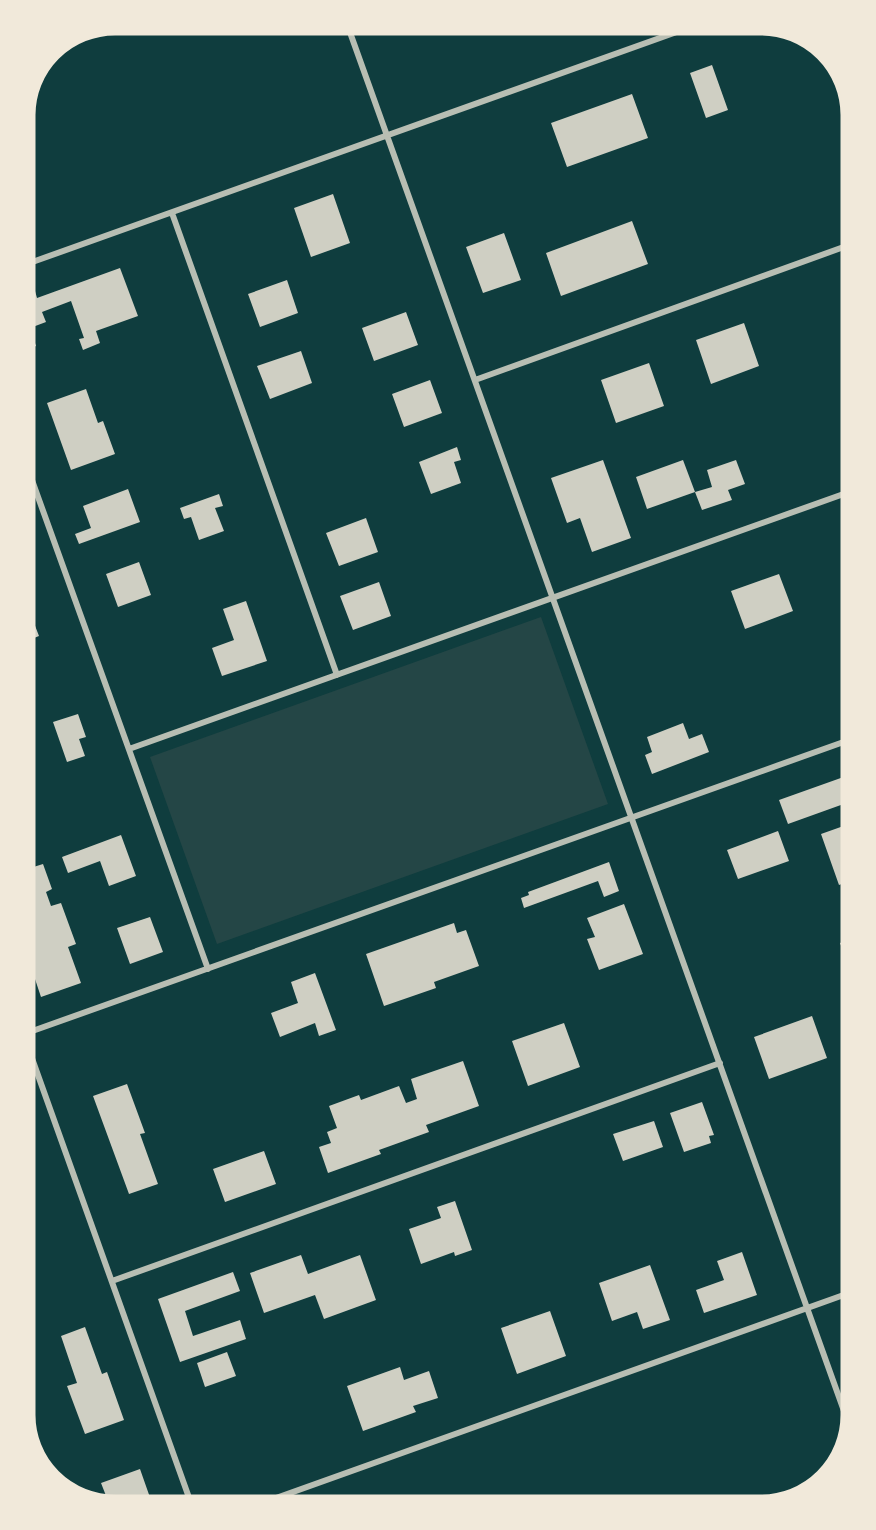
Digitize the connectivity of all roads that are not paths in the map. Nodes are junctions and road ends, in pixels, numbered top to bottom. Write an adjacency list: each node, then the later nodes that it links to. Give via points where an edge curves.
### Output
1 (351, 35): 3 (street)
2 (668, 35): 3 (street)
3 (387, 135): 4 (street); 7 (street)
4 (172, 213): 6 (street); 11 (street)
5 (842, 248): 7 (street)
6 (35, 262)
7 (475, 380): 10 (street)
8 (35, 488): 13 (street)
9 (842, 495): 10 (street)
10 (553, 598): 11 (street); 14 (street)
11 (337, 675): 13 (street)
12 (842, 743): 14 (street)
13 (129, 749): 15 (street)
14 (632, 818): 15 (street); 17 (street)
15 (208, 969): 16 (street)
16 (35, 1031)
17 (720, 1063): 19 (street); 21 (street)
18 (35, 1066): 19 (street)
19 (112, 1281): 23 (street)
20 (842, 1296): 21 (street)
21 (807, 1308): 22 (street); 24 (street)
22 (842, 1406)
23 (188, 1495)
24 (284, 1495)

